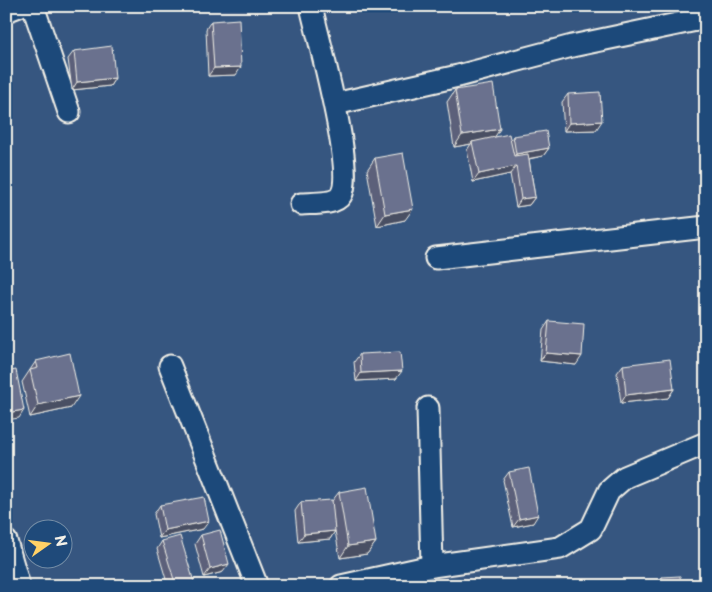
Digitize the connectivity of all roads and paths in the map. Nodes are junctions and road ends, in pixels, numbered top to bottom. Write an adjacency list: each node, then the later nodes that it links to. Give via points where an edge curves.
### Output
1 (19, 6): 4 (street)
2 (34, 6): 7 (street)
3 (311, 6): 6 (street)
4 (6, 11)
5 (706, 18): 6 (street, via 572,46)
6 (335, 104): 8 (street, via 345,186 335,201)
7 (69, 112)
8 (301, 204)
9 (706, 227): 10 (street)
10 (436, 258)
11 (170, 366): 17 (street)
12 (428, 408): 15 (street)
13 (706, 443): 15 (street, via 624,477 609,491 591,529 560,548)
14 (6, 542): 16 (street)
15 (432, 566): 18 (street)
16 (19, 586)
17 (257, 586)
18 (341, 586)

